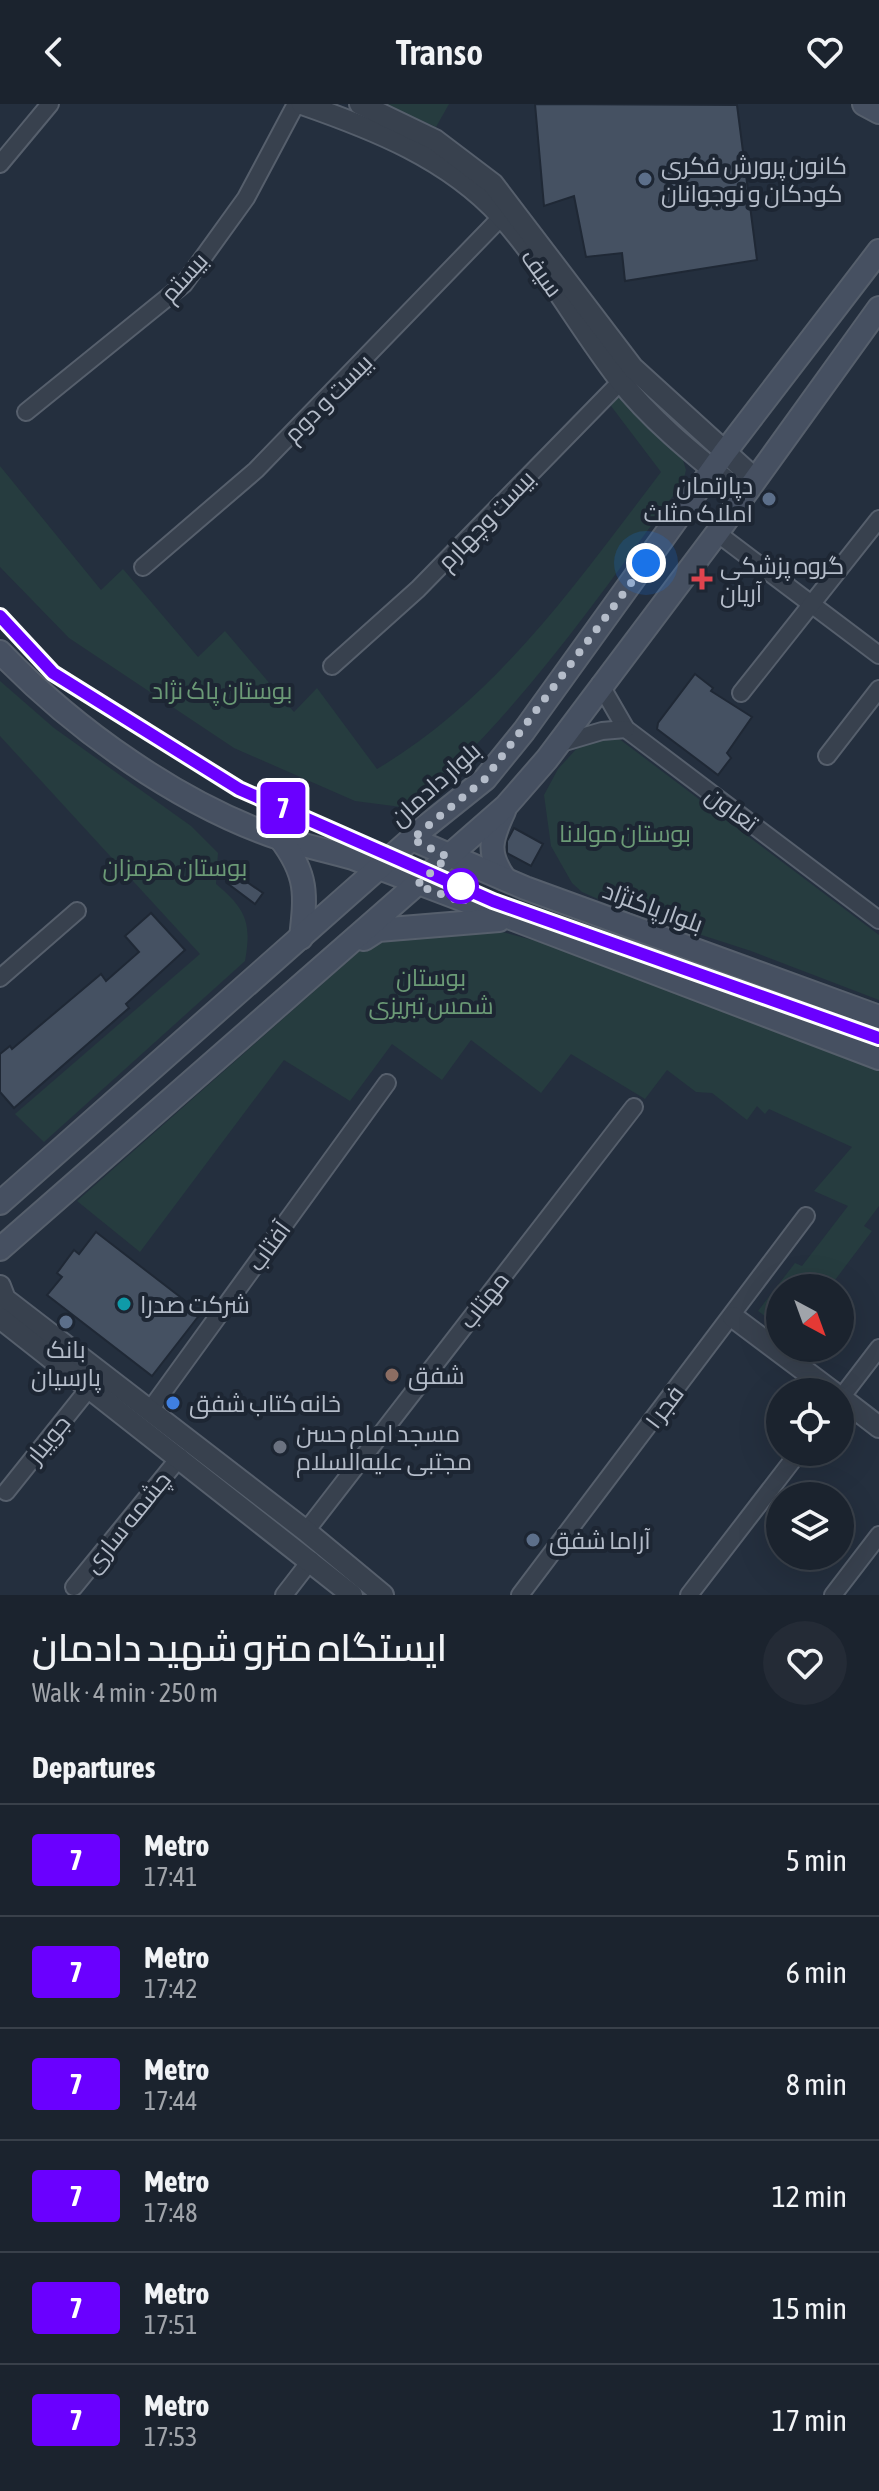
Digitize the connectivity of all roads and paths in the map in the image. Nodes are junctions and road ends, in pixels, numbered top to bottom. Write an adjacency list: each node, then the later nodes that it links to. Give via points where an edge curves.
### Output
1 (50, 104): 7 (street)
2 (296, 104): 12 (street, بیستم, via 246,198 184,284)
3 (302, 104): 8 (street, سیف, via 422,154)
4 (360, 104): 8 (street, سیف, via 459,156 493,184)
5 (864, 104): 6 (main road)
6 (879, 112)
7 (0, 164)
8 (507, 211): 11 (street, سیف); 17 (street, بیست و دوم, via 256,470)
9 (879, 251): 13 (main road, بلوار دادمان)
10 (879, 308): 14 (main road)
11 (627, 375): 13 (street, سیف); 21 (street, بیست وچهارم, via 418,589)
12 (26, 412)
13 (718, 461): 14 (street, سیف); 30 (main road, بلوار دادمان, via 524,731 485,779)
14 (749, 487): 16 (main road)
15 (879, 519): 18 (street)
16 (717, 533): 18 (street); 22 (main road)
17 (143, 567)
18 (811, 606): 20 (street); 24 (street)
19 (0, 652): 29 (main road, via 31,685 109,747 197,800)
20 (879, 655)
21 (332, 666)
22 (600, 684): 25 (street, تعاون); 26 (main road)
23 (879, 689): 27 (street)
24 (741, 693)
25 (626, 729): 26 (street); 37 (street, تعاون)
26 (558, 744): 28 (main road)
27 (827, 756)
28 (506, 806): 31 (main road); 33 (main road, via 493,862)
29 (280, 838): 32 (main road); 38 (main road, via 299,864)
30 (412, 839): 31 (main road, بلوار پاکنژاد); 32 (main road, بلوار دادمان)
31 (448, 857): 33 (main road, بلوار پاکنژاد); 34 (main road)
32 (380, 869): 34 (main road); 38 (main road, بلوار دادمان)
33 (515, 884): 36 (main road, via 506,900); 41 (main road, بلوار پاکنژاد)
34 (417, 885): 36 (main road); 39 (main road)
35 (77, 911): 40 (street)
36 (507, 919): 39 (main road, via 378,930); 42 (main road)
37 (879, 920)
38 (301, 938): 45 (main road, بلوار دادمان)
39 (332, 958): 47 (main road)
40 (0, 978)
41 (879, 1017)
42 (879, 1058)
43 (387, 1083): 56 (street, آفتاب)
44 (634, 1107): 62 (street, مهتاب)
45 (0, 1203)
46 (806, 1216): 49 (street, فجر ۱)
47 (0, 1249)
48 (0, 1286): 53 (street, via 5,1299)
49 (733, 1317): 52 (street); 68 (street, فجر ۱)
50 (0, 1318): 53 (street)
51 (879, 1348): 54 (street)
52 (814, 1378)
53 (95, 1380): 56 (street); 60 (street, جویبار)
54 (854, 1380)
55 (854, 1408): 57 (street)
56 (144, 1417): 58 (street)
57 (879, 1427)
58 (186, 1450): 62 (street); 64 (street, چشمه ساری)
59 (788, 1466): 69 (street)
60 (6, 1492)
61 (879, 1535): 70 (street)
62 (300, 1538): 63 (street)
63 (318, 1553): 65 (street); 66 (street); 67 (street)
64 (74, 1587)
65 (284, 1595)
66 (352, 1595)
67 (383, 1595)
68 (520, 1595)
69 (689, 1595)
70 (833, 1595)

